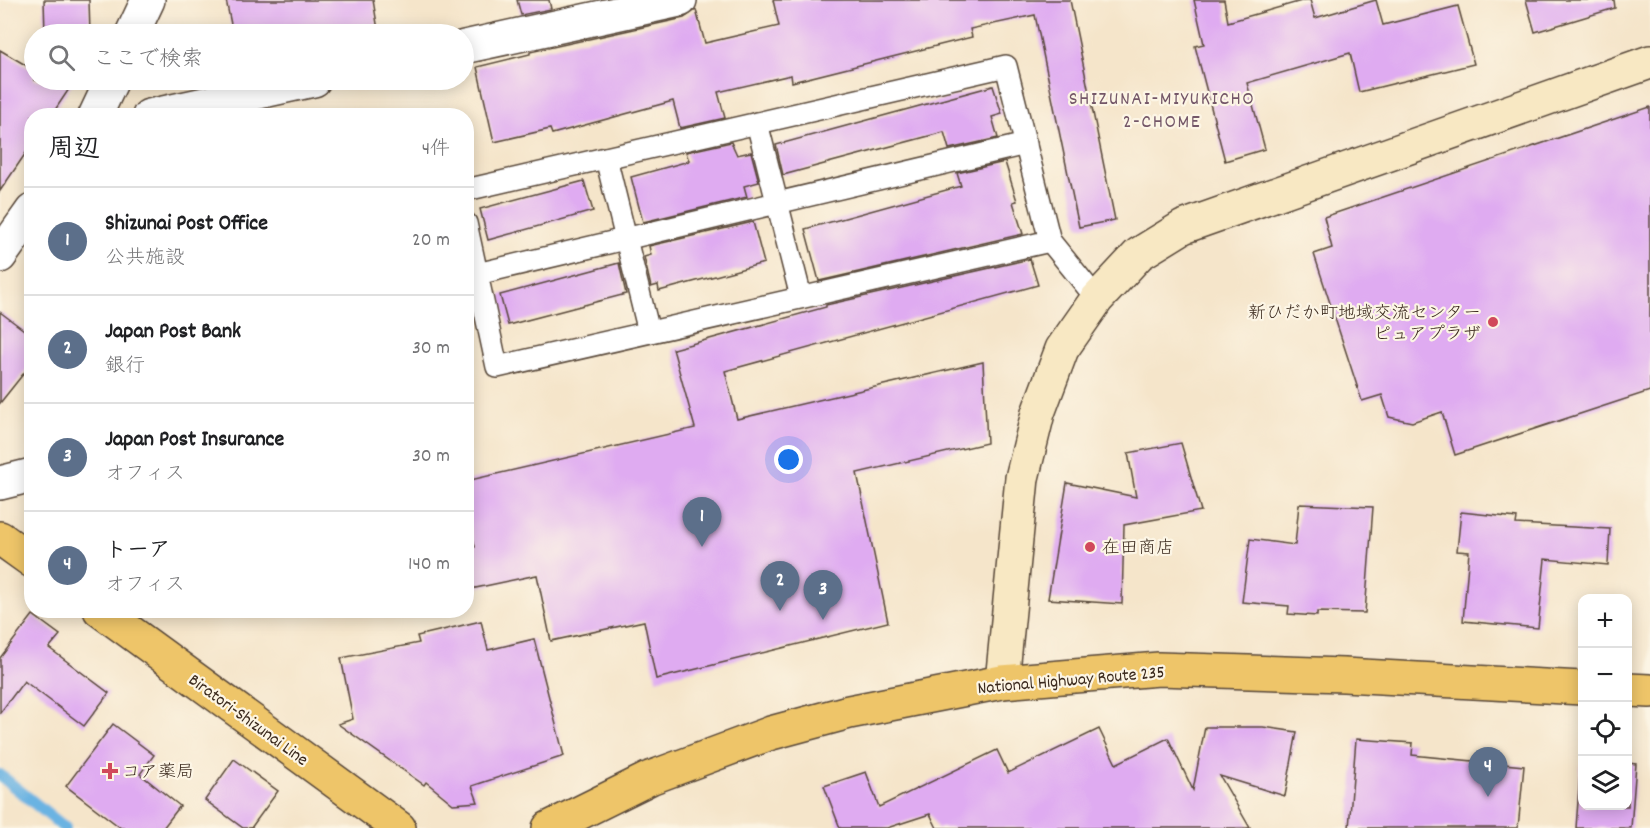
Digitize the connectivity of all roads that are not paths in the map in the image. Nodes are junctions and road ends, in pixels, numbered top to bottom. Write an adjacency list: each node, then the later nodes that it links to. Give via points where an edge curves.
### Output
1 (148, 0): 3 (street)
2 (680, 0): 4 (street)
3 (137, 24)
4 (474, 45)
5 (1650, 62): 22 (street, via 1183,227 1139,254)
6 (107, 90): 8 (street)
7 (268, 90): 9 (street)
8 (99, 108)
9 (186, 108)
10 (757, 123): 11 (lane, via 1006,66); 12 (lane); 14 (lane)
11 (1026, 144): 14 (lane); 17 (lane)
12 (606, 158): 13 (lane); 16 (lane)
13 (474, 188)
14 (777, 203): 16 (lane); 21 (lane)
15 (24, 222): 18 (street)
16 (626, 239): 20 (lane); 23 (lane)
17 (1050, 241): 21 (lane); 22 (lane)
18 (0, 255)
19 (474, 260): 20 (lane)
20 (477, 274): 23 (lane, via 496,367)
21 (801, 297): 23 (lane)
22 (1097, 299): 29 (street, via 1062,349 1038,413 1023,478)
23 (649, 332)
24 (24, 477): 25 (street)
25 (0, 483)
26 (0, 538): 27 (main road)
27 (24, 555)
28 (111, 618): 33 (main road, Biratori-Shizunai Line)
29 (1002, 682): 30 (main road, National Highway Route 235, via 1159,669); 34 (main road, National Highway Route 235, via 849,712 771,733 650,778)
30 (1578, 688)
31 (1632, 690): 32 (main road)
32 (1650, 691)
33 (399, 828)
34 (549, 828)

